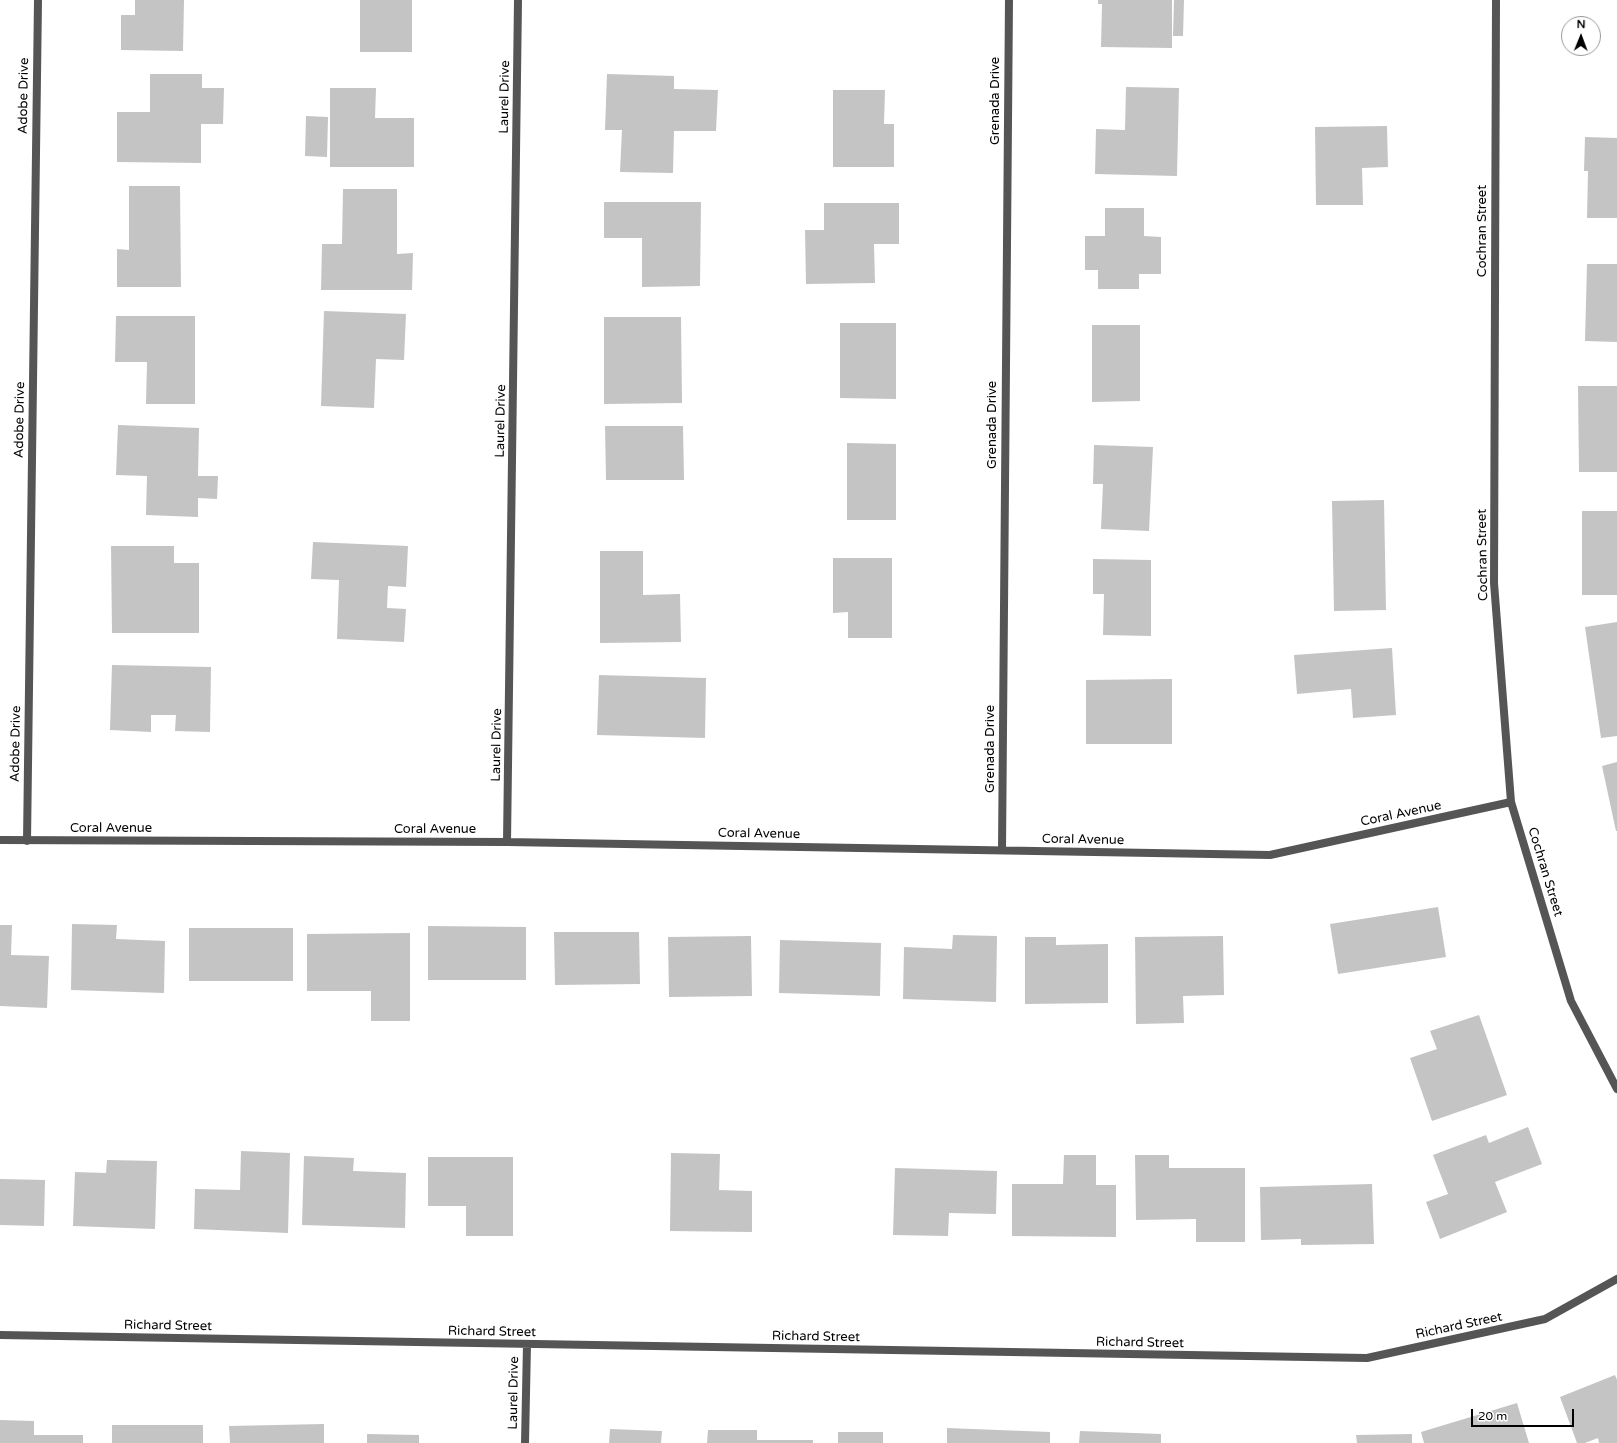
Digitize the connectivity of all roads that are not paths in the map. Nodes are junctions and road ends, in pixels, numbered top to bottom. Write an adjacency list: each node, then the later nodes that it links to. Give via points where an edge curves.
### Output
1 (38, 0): 7 (street, Adobe Drive)
2 (518, 0): 8 (street, Laurel Drive)
3 (1008, 0): 9 (street, Grenada Drive)
4 (1496, 0): 5 (street, Cochran Street, via 1494,583)
5 (1511, 802): 9 (street, Coral Avenue, via 1270,855); 10 (street, Cochran Street, via 1571,1001)
6 (0, 840): 7 (street, Coral Avenue)
7 (27, 841): 8 (street, Coral Avenue)
8 (508, 842): 9 (street, Coral Avenue)
9 (1002, 850)
10 (1617, 1089)
11 (1617, 1279): 13 (street, Richard Street, via 1545,1319 1367,1358)
12 (0, 1335): 13 (street, Richard Street)
13 (527, 1344): 14 (street, Laurel Drive)
14 (525, 1443)

